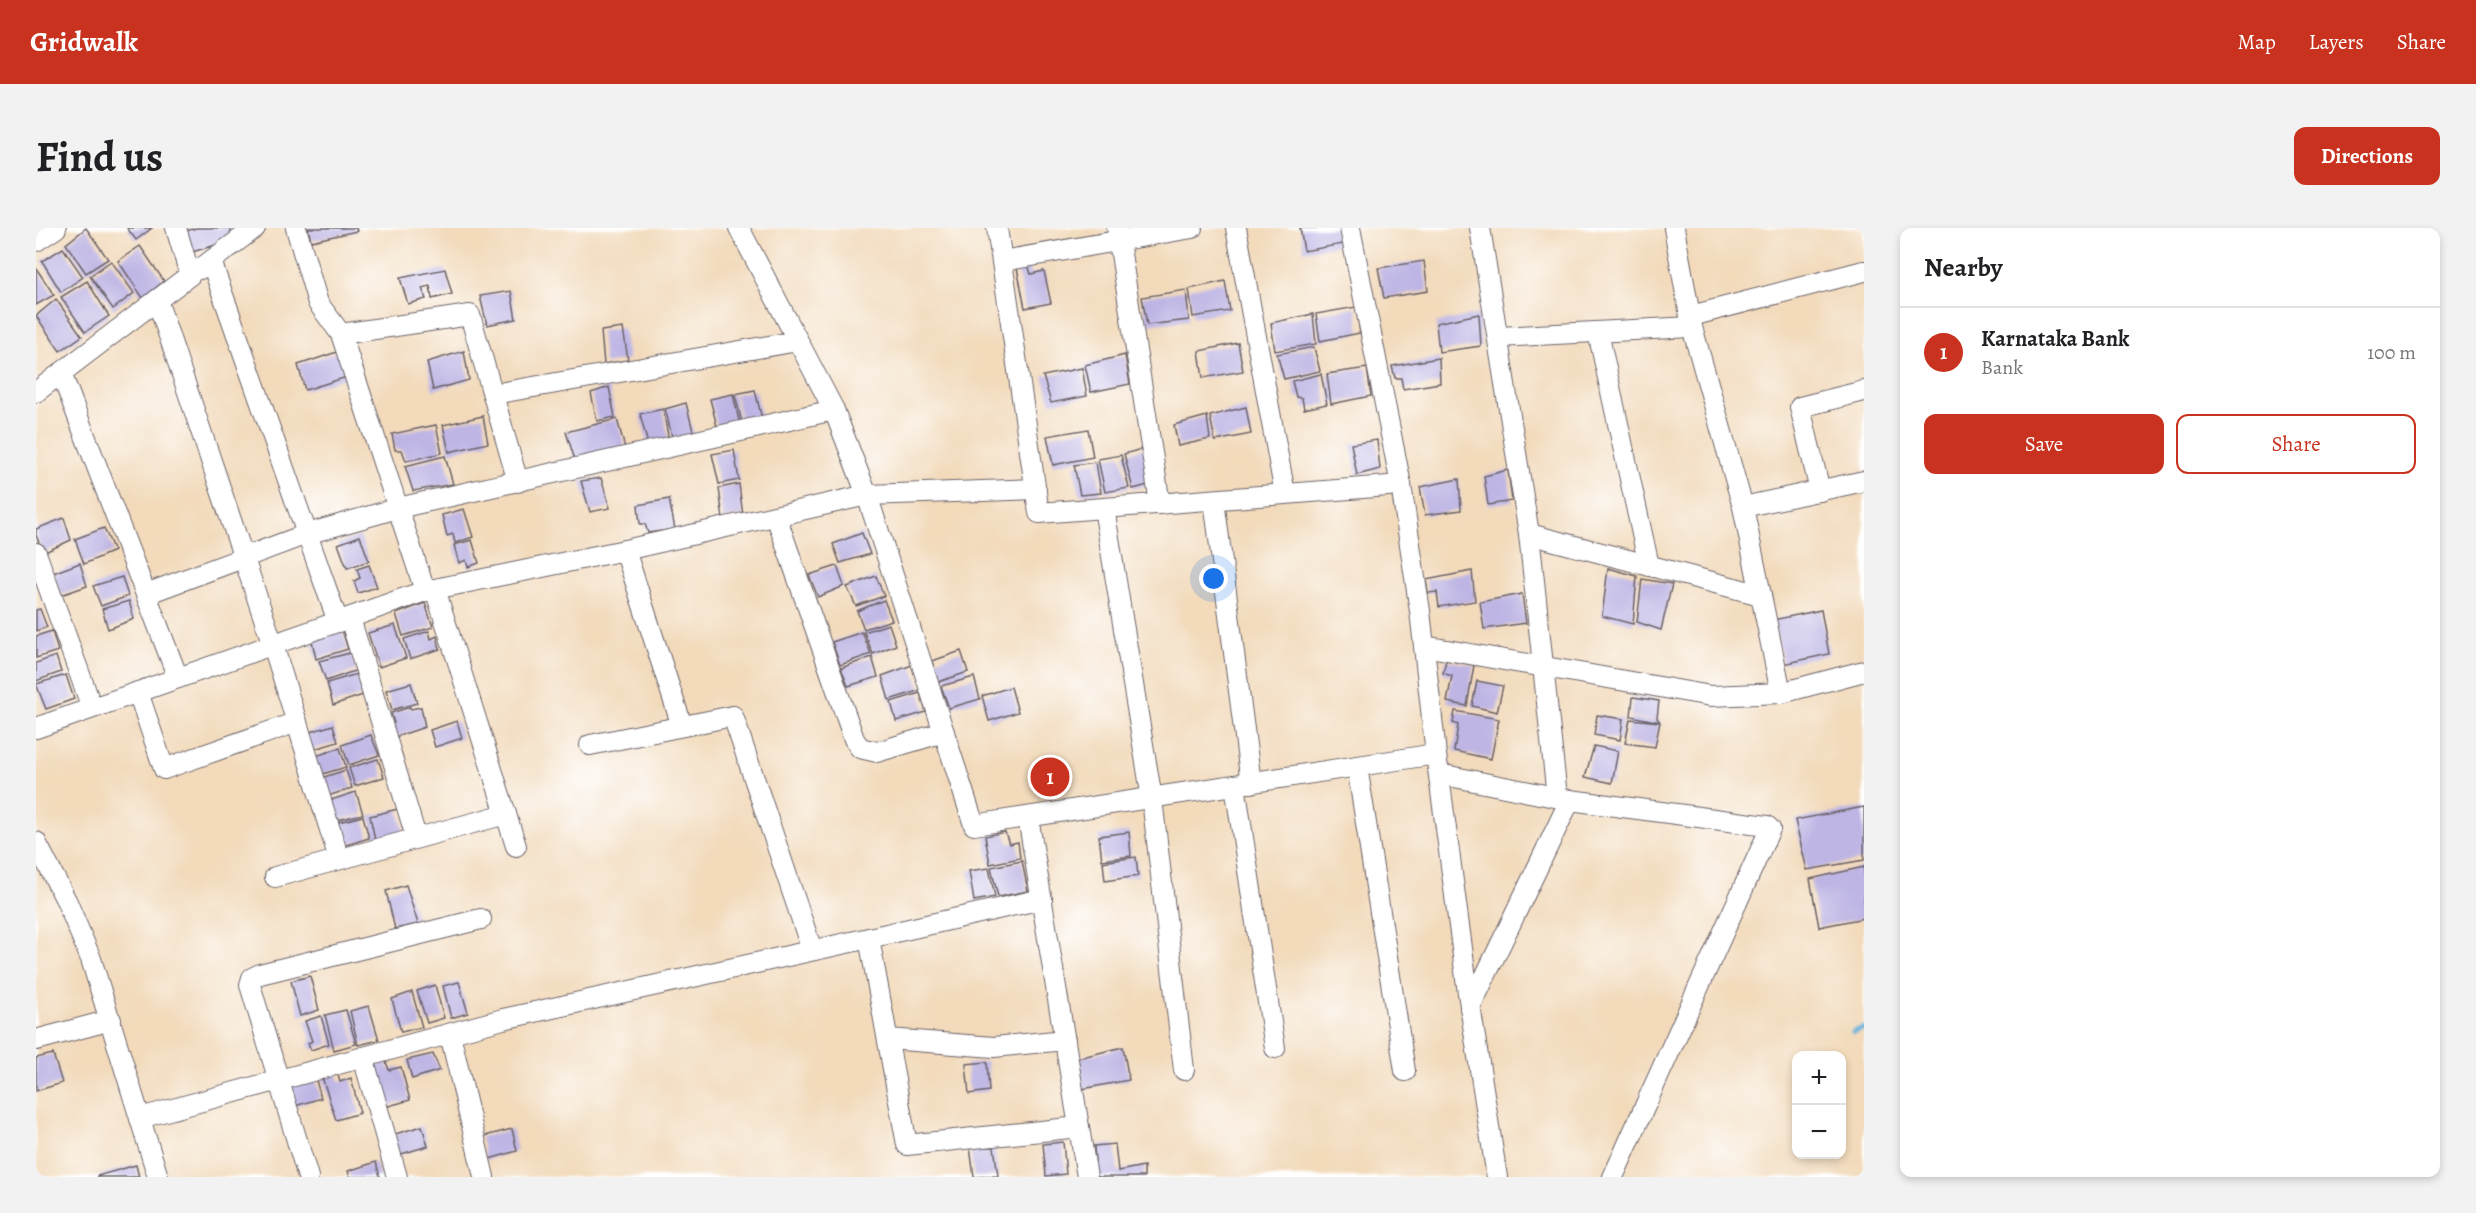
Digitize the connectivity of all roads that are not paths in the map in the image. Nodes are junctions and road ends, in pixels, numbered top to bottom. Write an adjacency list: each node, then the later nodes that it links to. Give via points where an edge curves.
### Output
1 (56, 228): 13 (street)
2 (176, 228): 17 (street)
3 (255, 228): 14 (street)
4 (296, 228): 21 (street, via 318,303)
5 (739, 228): 23 (street)
6 (997, 228): 15 (street)
7 (1192, 228): 12 (street)
8 (1236, 228): 34 (street)
9 (1350, 228): 31 (street)
10 (1480, 228): 22 (street)
11 (1674, 228): 19 (street)
12 (1118, 234): 15 (street); 37 (street)
13 (36, 242)
14 (211, 261): 17 (street); 42 (street)
15 (1002, 261): 32 (street)
16 (1864, 271): 19 (street)
17 (190, 276): 18 (street)
18 (158, 300): 24 (street); 46 (street)
19 (1691, 322): 20 (street); 38 (street)
20 (1598, 332): 22 (street); 47 (street)
21 (341, 334): 27 (street, via 470,315); 39 (street)
22 (1498, 337): 43 (street)
23 (798, 341): 27 (street); 28 (street)
24 (61, 373): 26 (street); 49 (street)
25 (1864, 391): 33 (street, via 1800,407)
26 (36, 393)
27 (493, 394): 30 (street)
28 (834, 411): 30 (street); 35 (street)
29 (1864, 481): 33 (street)
30 (518, 482): 39 (street)
31 (1401, 486): 34 (street); 53 (street)
32 (1036, 489): 35 (street); 40 (street, via 1039,513)
33 (1820, 491): 38 (street)
34 (1285, 494): 36 (street)
35 (867, 495): 41 (street); 63 (street)
36 (1214, 500): 37 (street); 68 (street)
37 (1161, 504): 40 (street)
38 (1743, 507): 50 (street)
39 (398, 508): 42 (street); 48 (street)
40 (1104, 508): 70 (street)
41 (776, 516): 44 (street); 63 (street, via 860,748 877,752)
42 (307, 534): 46 (street); 51 (street)
43 (1529, 534): 47 (street); 54 (street)
44 (625, 550): 48 (street); 61 (street)
45 (36, 553): 59 (street)
46 (243, 556): 49 (street); 52 (street)
47 (1649, 566): 50 (street)
48 (430, 590): 51 (street); 71 (street)
49 (146, 594): 56 (street)
50 (1761, 595): 58 (street)
51 (344, 620): 52 (street); 73 (street)
52 (273, 645): 56 (street); 60 (street)
53 (1424, 646): 54 (street); 65 (street)
54 (1544, 665): 58 (street, via 1695,695); 69 (street)
55 (1864, 671): 58 (street)
56 (178, 678): 57 (street)
57 (138, 692): 59 (street); 60 (street, via 164,769)
58 (1781, 693)
59 (92, 708): 62 (street)
60 (297, 723): 76 (street)
61 (682, 726): 64 (street); 81 (street, via 733,716)
62 (36, 728)
63 (944, 732): 72 (street, via 974,825)
64 (590, 745)
65 (1436, 754): 66 (street); 67 (street)
66 (1357, 766): 68 (street); 91 (street)
67 (1439, 774): 69 (street); 82 (street)
68 (1243, 784): 70 (street); 88 (street)
69 (1564, 798): 82 (street); 101 (street, via 1770,829)
70 (1152, 799): 72 (street); 90 (street)
71 (506, 814): 73 (street); 75 (street)
72 (1028, 817): 78 (street)
73 (416, 837): 76 (street)
74 (36, 842): 83 (street, via 67,902)
75 (516, 846)
76 (339, 859): 77 (street)
77 (275, 878)
78 (1042, 899): 80 (street); 87 (street)
79 (481, 919): 92 (street, via 252,978 250,985)
80 (869, 938): 81 (street); 85 (street)
81 (813, 950): 84 (street)
82 (1470, 1008): 100 (street)
83 (111, 1020): 86 (street); 93 (street)
84 (450, 1034): 89 (street); 98 (street)
85 (888, 1039): 87 (street, via 994,1047); 94 (street, via 908,1145)
86 (36, 1040)
87 (1065, 1040): 94 (street)
88 (1275, 1048)
89 (363, 1057): 92 (street); 97 (street)
90 (1184, 1070)
91 (1405, 1071)
92 (278, 1081): 93 (street); 96 (street)
93 (140, 1118): 95 (street)
94 (1079, 1127): 99 (street)
95 (158, 1177)
96 (308, 1177)
97 (397, 1177)
98 (484, 1177)
99 (1087, 1177)
100 (1497, 1177)
101 (1612, 1177)

